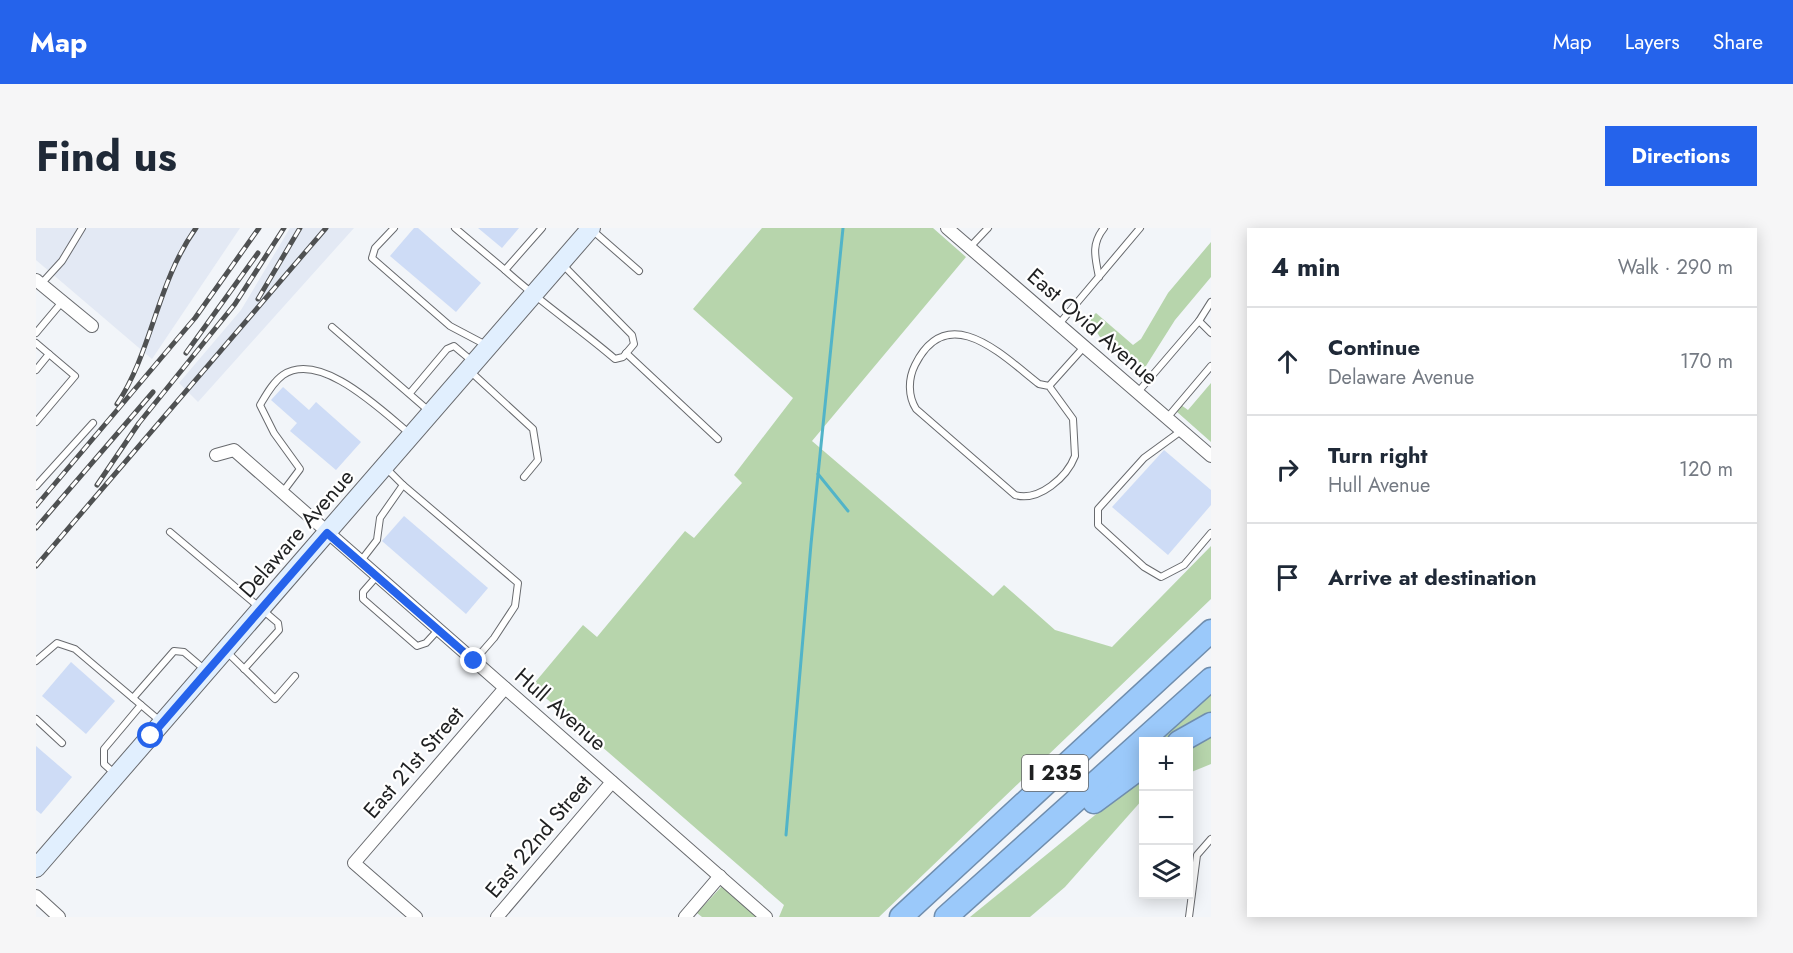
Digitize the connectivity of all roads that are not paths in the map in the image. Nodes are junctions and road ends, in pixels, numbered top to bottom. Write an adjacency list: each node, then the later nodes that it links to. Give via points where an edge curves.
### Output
1 (82, 228): 15 (lane, via 62,261)
2 (394, 228): 26 (lane, via 375,248 372,258 450,326)
3 (455, 228): 12 (lane)
4 (542, 228): 12 (lane)
5 (591, 228): 11 (main road, Delaware Avenue); 13 (lane)
6 (947, 228): 10 (street, East Ovid Avenue)
7 (988, 228): 10 (lane)
8 (1104, 228): 14 (lane, via 1096,237 1094,252)
9 (1140, 228): 14 (lane)
10 (970, 247): 20 (street, East Ovid Avenue)
11 (561, 262): 16 (main road, Delaware Avenue); 28 (lane, via 632,335 634,344)
12 (505, 270): 16 (lane)
13 (639, 271)
14 (1099, 277): 20 (lane)
15 (39, 282): 17 (street)
16 (533, 295): 26 (main road, Delaware Avenue); 28 (lane, via 615,359)
17 (63, 301): 21 (street); 23 (lane)
18 (1211, 302): 19 (lane)
19 (1199, 321): 24 (lane); 34 (lane)
20 (1059, 324): 27 (street, East Ovid Avenue)
21 (93, 326)
22 (332, 327): 35 (lane)
23 (36, 333)
24 (1211, 333)
25 (36, 343): 29 (lane)
26 (489, 346): 30 (main road, Delaware Avenue)
27 (1084, 346): 33 (lane); 34 (street, East Ovid Avenue)
28 (626, 353): 42 (lane)
29 (49, 354): 32 (lane); 38 (lane, via 75,376)
30 (471, 366): 35 (lane, via 454,346 447,349); 36 (main road, Delaware Avenue); 46 (lane, via 533,429 538,460)
31 (1211, 366): 37 (lane)
32 (36, 370)
33 (1048, 386): 33 (lane, via 1072,419 1076,456 1047,489 1020,496 916,409 909,389 915,365 935,339 950,334 988,344 1039,384)
34 (1137, 392): 37 (street, East Ovid Avenue)
35 (410, 393): 36 (lane)
36 (431, 412): 41 (main road, Delaware Avenue)
37 (1167, 418): 40 (street, East Ovid Avenue)
38 (36, 422)
39 (93, 423): 48 (lane)
40 (1181, 430): 44 (street, East Ovid Avenue); 52 (lane, via 1144,458 1098,509 1098,525 1144,567 1161,577 1184,565)
41 (412, 435): 45 (main road, Delaware Avenue); 49 (lane, via 334,376 304,367 282,375 260,405 300,469)
42 (718, 439)
43 (216, 455): 49 (street, Hull Avenue, via 234,450)
44 (1211, 456)
45 (384, 467): 47 (lane); 51 (main road, Delaware Avenue)
46 (524, 477)
47 (403, 485): 53 (lane, via 380,518 377,540); 61 (lane, via 518,583 515,606)
48 (36, 486)
49 (282, 493): 51 (street, Hull Avenue)
50 (170, 532): 55 (lane)
51 (327, 533): 53 (street, Hull Avenue); 55 (main road, Delaware Avenue)
52 (1211, 533)
53 (360, 562): 54 (street, Hull Avenue)
54 (377, 576): 57 (street, Hull Avenue); 57 (lane, via 363,592 363,599 417,646 426,643)
55 (262, 608): 59 (main road, Delaware Avenue); 62 (lane, via 278,623 279,630)
56 (1211, 614): 67 (highway)
57 (438, 630): 61 (street, Hull Avenue)
58 (1211, 631): 67 (highway, I 235)
59 (225, 651): 62 (lane); 63 (main road, Delaware Avenue)
60 (36, 661): 68 (lane, via 57,643 75,649)
61 (474, 661): 66 (street, Hull Avenue)
62 (244, 669): 64 (lane, via 275,699)
63 (207, 671): 68 (lane, via 184,652 174,651); 71 (main road, Delaware Avenue)
64 (295, 676)
65 (1211, 679): 81 (highway, I 235)
66 (505, 688): 77 (street, Hull Avenue); 84 (street, East 21st Street, via 354,863)
67 (1149, 688): 88 (highway, I 235)
68 (133, 698): 69 (lane)
69 (141, 705): 71 (lane); 76 (lane, via 104,749 105,764)
70 (36, 719): 74 (lane)
71 (162, 723): 76 (main road, Delaware Avenue)
72 (1211, 724): 73 (highway)
73 (1187, 737)
74 (62, 743)
75 (1139, 768): 81 (highway)
76 (116, 776): 79 (main road, Delaware Avenue)
77 (612, 782): 80 (street, Hull Avenue); 85 (street, East 22nd Street)
78 (1211, 839): 90 (lane, via 1197,855)
79 (36, 868)
80 (720, 876): 86 (street); 87 (street, Hull Avenue)
81 (989, 879): 89 (highway, I 235)
82 (36, 897): 83 (street)
83 (59, 917)
84 (416, 917)
85 (497, 917)
86 (685, 917)
87 (766, 917)
88 (901, 917)
89 (946, 917)
90 (1189, 917)

